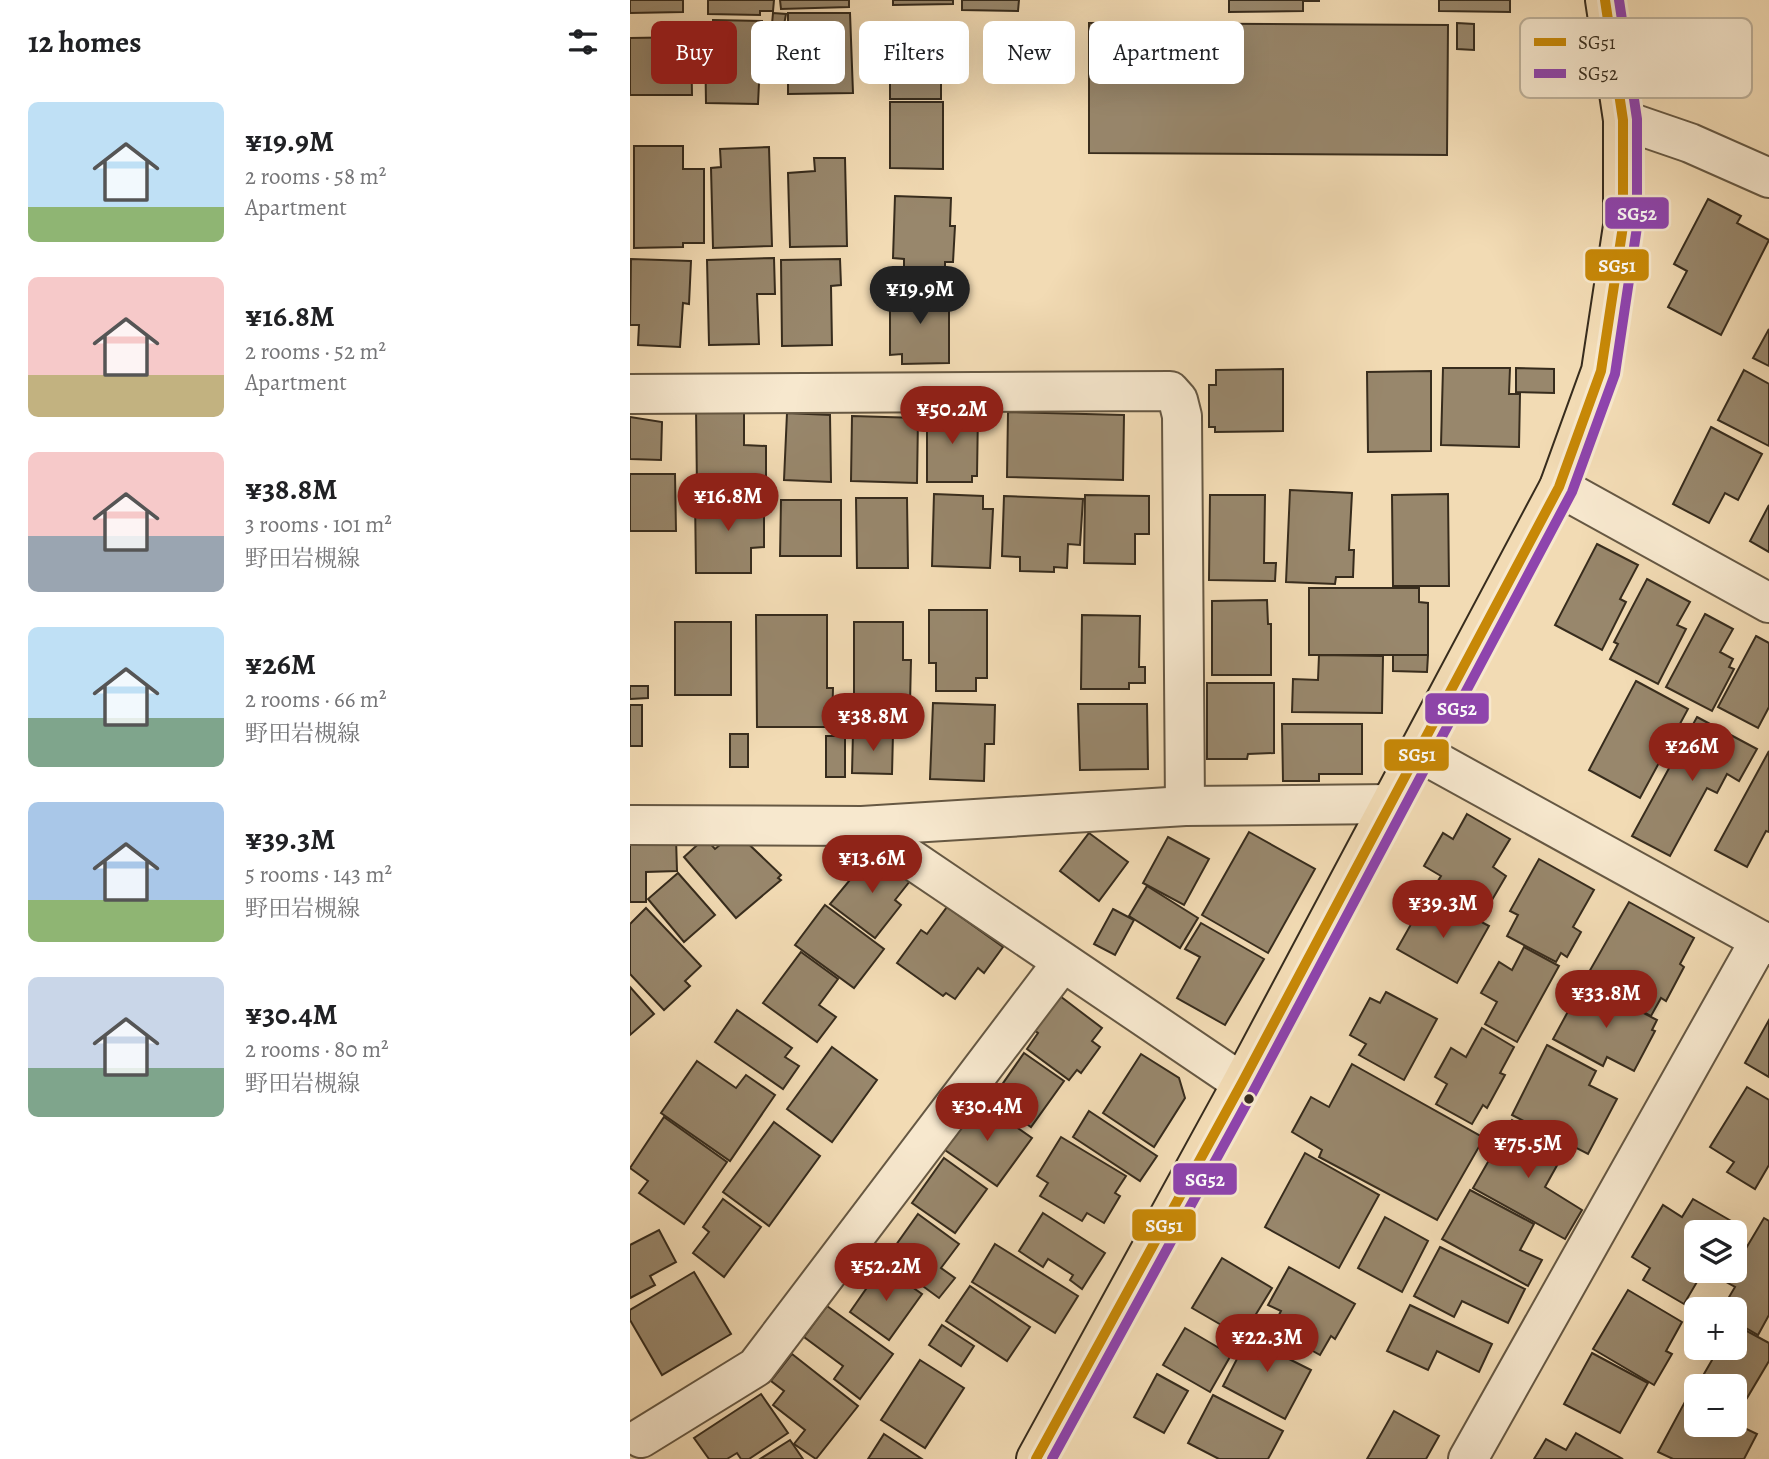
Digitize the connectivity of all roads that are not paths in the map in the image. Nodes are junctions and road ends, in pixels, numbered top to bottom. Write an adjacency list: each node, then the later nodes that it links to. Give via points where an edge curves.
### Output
1 (1605, 0): 2 (main road)
2 (1608, 18)
3 (1620, 98): 4 (main road)
4 (1623, 120): 5 (street); 7 (main road, via 1623,226 1601,370)
5 (1769, 178)
6 (630, 394): 11 (street, via 1170,391 1182,416)
7 (1559, 487): 8 (street); 9 (main road)
8 (1769, 603)
9 (1419, 752): 10 (main road); 14 (street)
10 (1390, 804): 11 (street); 16 (main road)
11 (1185, 806): 13 (street)
12 (630, 825): 13 (street)
13 (862, 826): 15 (street)
14 (1764, 943): 19 (street)
15 (1062, 963): 16 (street); 17 (street, via 757,1367)
16 (1242, 1083): 18 (main road)
17 (642, 1439)
18 (1036, 1459)
19 (1468, 1459)

